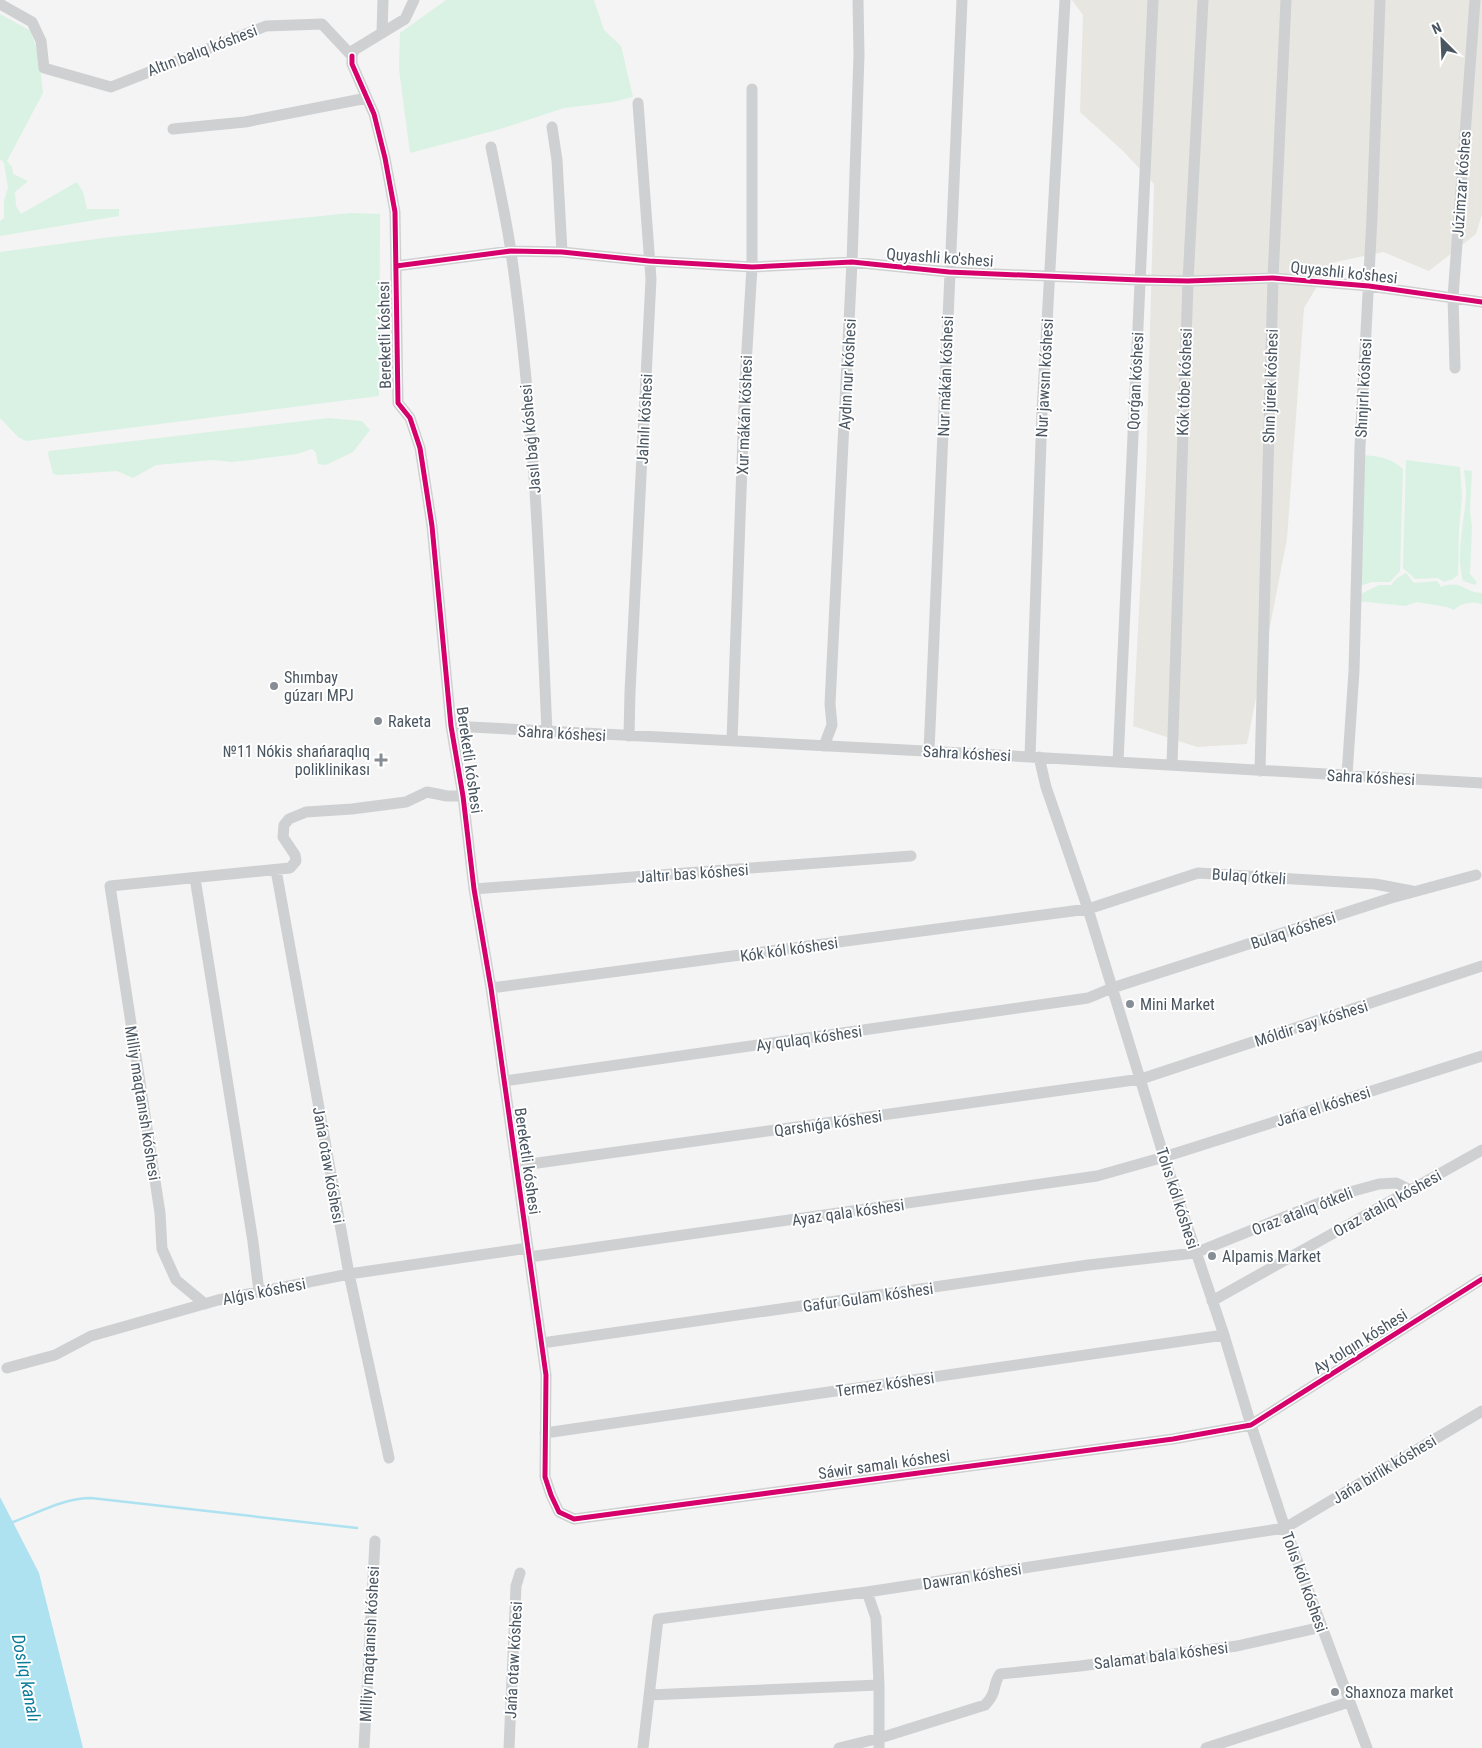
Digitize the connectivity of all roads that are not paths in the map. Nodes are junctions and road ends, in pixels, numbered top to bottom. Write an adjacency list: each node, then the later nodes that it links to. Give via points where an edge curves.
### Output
1 (383, 0): 13 (street)
2 (414, 0): 13 (street, via 405,19)
3 (858, 0): 24 (street, Aydın nur kóshesi)
4 (962, 0): 27 (street, Nur mákán kóshesi)
5 (1065, 0): 28 (street, Nur jawsın kóshesi)
6 (1153, 0): 30 (street, Qorǵan kóshesi)
7 (1203, 0): 31 (street, Kók tóbe kóshesi)
8 (1286, 0): 29 (street, Shın júrek kóshesi)
9 (1380, 0): 32 (street, Shınjırlı kóshesi)
10 (1475, 0): 33 (street, Júzimzar kóshes)
11 (0, 4): 12 (street)
12 (15, 6): 14 (street, Altın balıq kóshesi, via 32,22 41,41 44,68 111,87 266,26 322,24)
13 (382, 32): 14 (street, via 354,50)
14 (352, 56): 16 (street, Bereketli kóshesi, via 352,64)
15 (752, 89): 26 (street, Xur mákán kóshesi)
16 (367, 98): 19 (street, via 245,122); 25 (street, Bereketli kóshesi, via 385,158 395,212)
17 (638, 103): 23 (street, Jalnılı kóshesi)
18 (552, 127): 22 (street)
19 (173, 129)
20 (491, 147): 21 (street, Jasıl baǵ kóshesi)
21 (511, 251): 22 (street, Quyashli ko'shesi); 25 (street, Quyashli ko'shesi); 37 (street, Jasıl baǵ kóshesi, via 530,423)
22 (562, 252): 23 (street, Quyashli ko'shesi)
23 (649, 261): 26 (street, Quyashli ko'shesi); 38 (street, Jalnılı kóshesi, via 651,279)
24 (852, 262): 26 (street, Quyashli ko'shesi); 27 (street, Quyashli ko'shesi); 40 (street, Aydın nur kóshesi, via 830,704 832,725)
25 (396, 266): 36 (street, Bereketli kóshesi, via 398,403 410,418 420,448 432,526)
26 (752, 267): 39 (street, Xur mákán kóshesi)
27 (950, 272): 28 (street, Quyashli ko'shesi); 41 (street, Nur mákán kóshesi)
28 (1050, 276): 30 (street, Quyashli ko'shesi); 42 (street, Nur jawsın kóshesi, via 1042,412)
29 (1273, 278): 31 (street, Quyashli ko'shesi); 32 (street, Quyashli ko'shesi); 45 (street, Shın júrek kóshesi)
30 (1139, 280): 31 (street, Quyashli ko'shesi); 43 (street, Qorǵan kóshesi)
31 (1188, 281): 44 (street, Kók tóbe kóshesi)
32 (1369, 286): 33 (street, Quyashli ko'shesi); 46 (street, Shınjırlı kóshesi)
33 (1453, 297): 34 (street, Quyashli ko'shesi); 35 (street, Júzimzar kóshes)
34 (1482, 302)
35 (1456, 368)
36 (451, 726): 37 (street, Sahra kóshesi); 48 (street, Bereketli kóshesi)
37 (547, 732): 38 (street, Sahra kóshesi)
38 (629, 736): 39 (street, Sahra kóshesi)
39 (732, 741): 40 (street, Sahra kóshesi)
40 (824, 746): 41 (street, Sahra kóshesi)
41 (929, 751): 42 (street, Sahra kóshesi)
42 (1034, 757): 43 (street, Sahra kóshesi); 55 (street, Tolıs kól kóshesi)
43 (1118, 762): 44 (street, Sahra kóshesi)
44 (1172, 765): 45 (street, Sahra kóshesi)
45 (1260, 771): 46 (street, Sahra kóshesi)
46 (1347, 775): 47 (street, Sahra kóshesi)
47 (1482, 783)
48 (463, 796): 50 (street, via 427,792 406,802 306,812 284,825 283,837 296,861 290,868); 53 (street, Bereketli kóshesi)
49 (912, 856): 53 (street, Jaltır bas kóshesi)
50 (276, 870): 52 (street); 68 (street, Jańa otaw kóshesi)
51 (1476, 876): 54 (street, Bulaq kóshesi)
52 (195, 878): 70 (street, via 254,1242); 72 (street, Milliy maqtanısh kóshesi, via 110,886 159,1204 162,1249 176,1280)
53 (474, 889): 57 (street, Bereketli kóshesi)
54 (1416, 891): 55 (street, Bulaq ótkeli, via 1375,884 1198,873); 58 (street, Bulaq kóshesi)
55 (1088, 909): 57 (street, Kók kól kóshesi); 58 (street, Tolıs kól kóshesi)
56 (1482, 966): 60 (street, Móldir say kóshesi)
57 (491, 988): 61 (street, Bereketli kóshesi)
58 (1112, 988): 60 (street, Tolıs kól kóshesi); 61 (street, Ay qulaq kóshesi, via 1088,998)
59 (1482, 1056): 63 (street, Jańa el kóshesi)
60 (1141, 1079): 63 (street, Tolıs kól kóshesi); 64 (street, Qarshıǵa kóshesi)
61 (504, 1081): 64 (street, Bereketli kóshesi)
62 (1482, 1150): 65 (street, Oraz atalıq kóshesi)
63 (1164, 1157): 66 (street, Tolıs kól kóshesi); 67 (street, Ayaz qala kóshesi, via 1097,1176)
64 (516, 1166): 67 (street, Bereketli kóshesi)
65 (1410, 1190): 66 (street, Oraz atalıq ótkeli, via 1396,1183 1379,1184 1339,1195); 71 (street, Oraz atalıq kóshesi)
66 (1195, 1252): 71 (street, Tolıs kól kóshesi); 74 (street, Gafur Gulam kóshesi)
67 (529, 1253): 68 (street, Alǵıs kóshesi); 74 (street, Bereketli kóshesi)
68 (349, 1274): 70 (street, Alǵıs kóshesi); 79 (street, Jańa otaw kóshesi)
69 (1482, 1279): 77 (street, Ay tolqın kóshesi)
70 (259, 1292): 72 (street, Alǵıs kóshesi)
71 (1212, 1301): 73 (street, Tolıs kól kóshesi)
72 (204, 1304): 75 (street, Alǵıs kóshesi, via 91,1336 55,1355)
73 (1224, 1335): 77 (street, Tolıs kól kóshesi); 78 (street, Termez kóshesi)
74 (542, 1343): 78 (street, Bereketli kóshesi, via 546,1375)
75 (7, 1368)
76 (1482, 1411): 81 (street, Jańa birlik kóshesi)
77 (1251, 1425): 80 (street, Sáwir samalı kóshesi, via 1173,1439 574,1519 559,1512); 81 (street, Tolıs kól kóshesi)
78 (546, 1433): 80 (street, Bereketli kóshesi)
79 (389, 1458)
80 (545, 1476)
81 (1285, 1528): 84 (street, Dawran kóshesi); 85 (street, Tolıs kól kóshesi)
82 (375, 1541): 90 (street, Milliy maqtanısh kóshesi)
83 (520, 1573): 91 (street, Jańa otaw kóshesi, via 516,1586)
84 (867, 1592): 86 (street, via 876,1618); 87 (street, Dawran kóshesi, via 658,1619)
85 (1322, 1627): 88 (street, Tolıs kól kóshesi); 89 (street, Salamat bala kóshesi, via 1237,1646 1000,1674 995,1692 985,1705)
86 (880, 1685): 87 (street); 89 (street)
87 (649, 1695): 92 (street)
88 (1350, 1702): 94 (street); 95 (street, Tolıs kól kóshesi)
89 (880, 1743): 93 (street)
90 (364, 1748)
91 (509, 1748)
92 (643, 1748)
93 (840, 1748)
94 (1206, 1748)
95 (1367, 1748)

